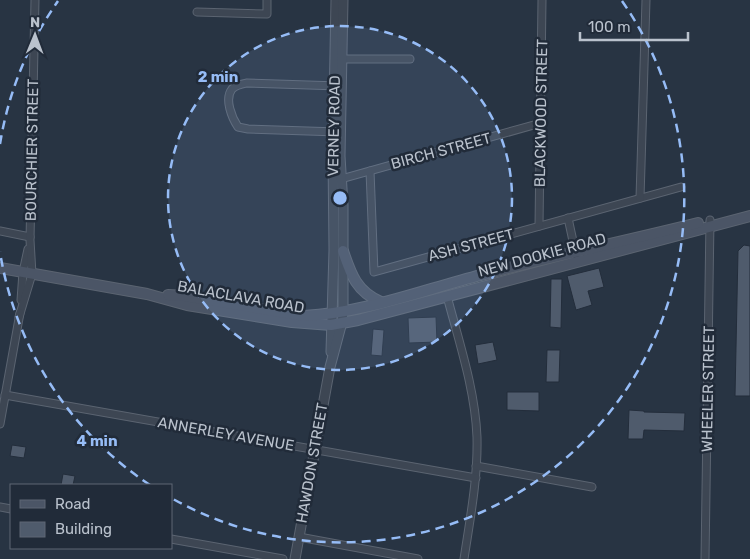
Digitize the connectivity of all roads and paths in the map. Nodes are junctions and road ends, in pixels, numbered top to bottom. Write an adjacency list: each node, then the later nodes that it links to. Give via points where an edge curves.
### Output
1 (35, 0): 23 (street, BOURCHIER STREET)
2 (267, 0): 7 (street, via 267,14)
3 (336, 0): 8 (street, VERNEY ROAD)
4 (343, 0): 8 (street, VERNEY ROAD)
5 (542, 0): 11 (street, BLACKWOOD STREET)
6 (646, 0): 16 (street)
7 (197, 12)
8 (338, 59): 9 (street); 10 (street, VERNEY ROAD)
9 (410, 59)
10 (338, 86): 12 (street, VERNEY ROAD); 12 (street, via 247,83 237,86 229,96 233,120 238,127)
11 (541, 124): 13 (street, BIRCH STREET); 21 (street, BLACKWOOD STREET)
12 (337, 132): 14 (street, VERNEY ROAD); 32 (street, VERNEY ROAD)
13 (370, 171): 14 (street, BIRCH STREET); 21 (street, ASH STREET, via 374,272)
14 (341, 179): 24 (street, VERNEY ROAD)
15 (681, 187): 16 (street, ASH STREET)
16 (640, 198): 19 (street, ASH STREET)
17 (750, 209): 20 (main road, NEW DOOKIE ROAD)
18 (750, 216): 20 (main road, NEW DOOKIE ROAD)
19 (568, 218): 21 (street, ASH STREET); 25 (street)
20 (710, 223): 25 (main road, NEW DOOKIE ROAD); 48 (street, WHEELER STREET)
21 (539, 226)
22 (0, 232): 23 (street)
23 (30, 238): 27 (street, BOURCHIER STREET)
24 (343, 251): 30 (main road, via 360,288); 31 (street, VERNEY ROAD)
25 (576, 257): 29 (main road, NEW DOOKIE ROAD); 30 (main road, NEW DOOKIE ROAD, via 479,275)
26 (0, 268): 27 (main road, BALACLAVA ROAD)
27 (28, 273): 28 (main road, BALACLAVA ROAD); 36 (street, BOURCHIER STREET)
28 (147, 294): 32 (main road, BALACLAVA ROAD, via 185,296 304,316); 34 (main road, BALACLAVA ROAD, via 292,322)
29 (447, 296): 33 (main road, NEW DOOKIE ROAD); 39 (street, via 474,408)
30 (381, 302): 31 (main road, NEW DOOKIE ROAD)
31 (343, 310): 32 (main road, BALACLAVA ROAD); 33 (street, HAWDON STREET)
32 (331, 312): 34 (street, HAWDON STREET)
33 (342, 322): 34 (main road, BALACLAVA ROAD); 35 (street, HAWDON STREET)
34 (331, 325): 35 (street, HAWDON STREET)
35 (330, 367): 38 (street, HAWDON STREET)
36 (5, 395): 37 (street, BOURCHIER STREET); 38 (street, ANNERLEY AVENUE)
37 (0, 424)
38 (315, 450): 40 (street, ANNERLEY AVENUE); 42 (street, HAWDON STREET)
39 (476, 466): 40 (street); 41 (street)
40 (476, 478): 47 (street)
41 (592, 487)
42 (299, 537): 45 (street, HAWDON STREET); 46 (street)
43 (172, 539): 44 (street)
44 (284, 559)
45 (295, 559)
46 (418, 559)
47 (464, 559)
48 (705, 559)

